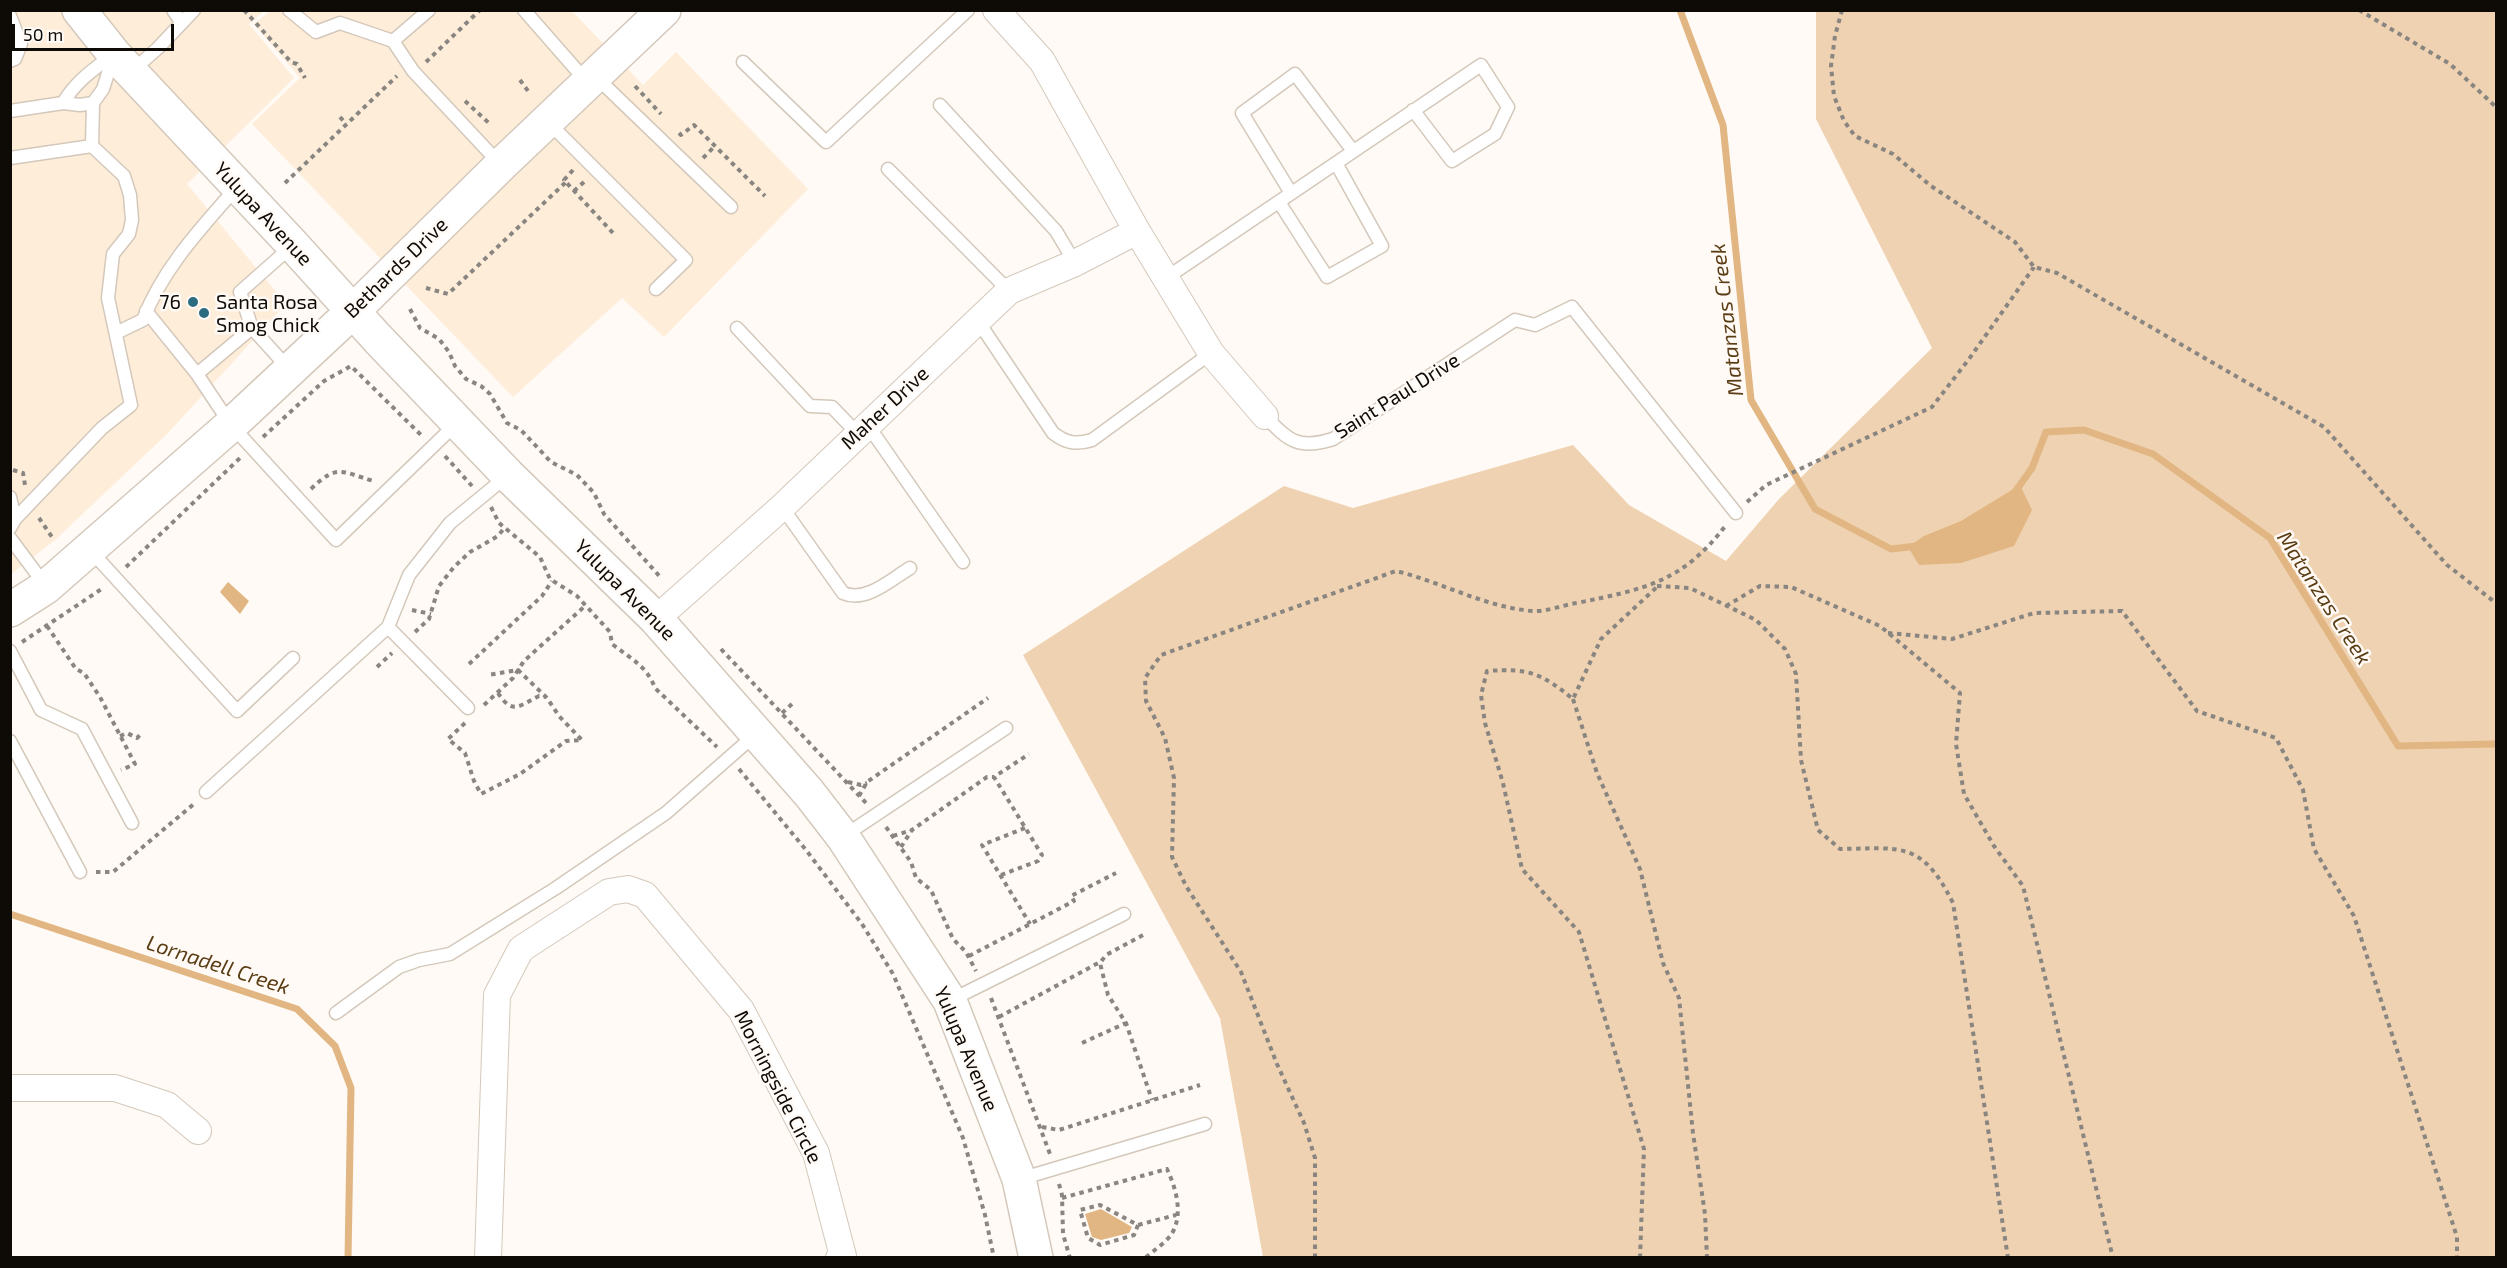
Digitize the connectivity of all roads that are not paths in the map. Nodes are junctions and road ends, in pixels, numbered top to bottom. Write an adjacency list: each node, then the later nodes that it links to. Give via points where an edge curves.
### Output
1 (79, 10): 15 (street, Yulupa Avenue)
2 (173, 10): 11 (lane)
3 (194, 10): 11 (lane)
4 (289, 10): 12 (lane, via 316,32 340,23)
5 (429, 10): 12 (lane)
6 (524, 10): 16 (lane)
7 (664, 10): 16 (street, Bethards Drive)
8 (968, 10): 14 (lane, via 826,141)
9 (996, 10): 33 (street, Saint Paul Drive, via 1042,61)
10 (10, 16): 13 (lane, via 21,44 15,59)
11 (181, 22): 15 (lane, via 158,48)
12 (393, 41): 27 (lane, via 413,71)
13 (10, 61)
14 (743, 62)
15 (123, 63): 17 (lane, via 83,77); 18 (lane); 29 (street, Yulupa Avenue)
16 (591, 79): 22 (street, Bethards Drive); 32 (lane)
17 (63, 103): 18 (lane); 21 (lane)
18 (93, 103): 23 (lane)
19 (940, 105): 35 (lane, via 1056,231)
20 (1413, 110): 20 (lane, via 1481,65 1508,107 1495,134 1452,161); 24 (lane)
21 (10, 111)
22 (548, 121): 27 (street, Bethards Drive); 37 (lane, via 686,260)
23 (92, 146): 25 (lane); 44 (lane, via 124,176 130,195 132,220 129,234 113,254 108,298)
24 (1353, 151): 26 (lane); 30 (lane, via 1295,74 1242,113)
25 (10, 158)
26 (1336, 163): 30 (lane); 31 (lane, via 1382,246 1327,277)
27 (501, 165): 40 (street, Bethards Drive)
28 (888, 169): 38 (lane)
29 (237, 187): 34 (street, Yulupa Avenue); 39 (lane, via 170,268)
30 (1291, 193): 31 (lane)
31 (1279, 201): 36 (lane)
32 (731, 207)
33 (1137, 231): 35 (street, Maher Drive); 36 (street, Saint Paul Drive)
34 (293, 245): 40 (street, Yulupa Avenue); 42 (lane, via 240,292)
35 (1075, 263): 38 (street, Maher Drive)
36 (1166, 278): 45 (street, Saint Paul Drive)
37 (656, 289)
38 (1009, 291): 41 (street, Maher Drive)
39 (146, 311): 44 (lane, via 142,320); 47 (lane)
40 (352, 312): 46 (street, Bethards Drive); 49 (street, Yulupa Avenue)
41 (978, 321): 45 (lane, via 1053,432 1064,442 1092,440); 50 (street, Maher Drive)
42 (252, 328): 46 (lane); 47 (lane)
43 (737, 328): 50 (lane, via 810,406 832,407)
44 (116, 333): 56 (lane, via 131,405 102,428)
45 (1211, 353): 48 (street, Saint Paul Drive)
46 (289, 369): 51 (street, Bethards Drive)
47 (196, 374): 51 (lane)
48 (1265, 416): 55 (lane, Saint Paul Drive, via 1299,444 1333,439 1515,320 1535,325 1572,307)
49 (458, 421): 51 (lane, via 336,540); 52 (street, Yulupa Avenue)
50 (862, 429): 54 (street, Maher Drive); 59 (lane)
51 (241, 436): 58 (street, Bethards Drive)
52 (508, 475): 63 (street, Yulupa Avenue); 64 (lane, via 450,523 408,576)
53 (10, 497): 56 (lane)
54 (782, 507): 60 (lane, via 843,593 863,596); 63 (street, Maher Drive)
55 (1736, 513)
56 (13, 524)
57 (10, 538): 61 (lane)
58 (89, 549): 61 (street, Bethards Drive); 66 (lane, via 237,711)
59 (963, 562)
60 (910, 568)
61 (46, 587): 62 (street, Bethards Drive)
62 (10, 610)
63 (656, 619): 69 (street, Yulupa Avenue)
64 (388, 627): 67 (lane); 71 (lane)
65 (14, 648): 72 (lane, via 41,710 82,729)
66 (293, 658)
67 (468, 714)
68 (1006, 728): 73 (lane)
69 (757, 734): 73 (street, Yulupa Avenue); 77 (lane, via 666,813 556,888 450,954 399,968)
70 (10, 741): 74 (lane)
71 (206, 792)
72 (132, 823)
73 (843, 837): 76 (street, Yulupa Avenue)
74 (80, 872)
75 (1124, 914): 76 (lane)
76 (950, 1001): 81 (street, Yulupa Avenue)
77 (336, 1013)
78 (10, 1088): 80 (street, via 115,1088 167,1105)
79 (1205, 1124): 81 (lane)
80 (198, 1131)
81 (1019, 1179): 84 (street, Yulupa Avenue)
82 (488, 1257): 83 (street, Morningside Circle, via 497,995 521,949 609,892 628,890 645,894 741,1010 816,1153 843,1256)
83 (838, 1257)
84 (1036, 1257)

